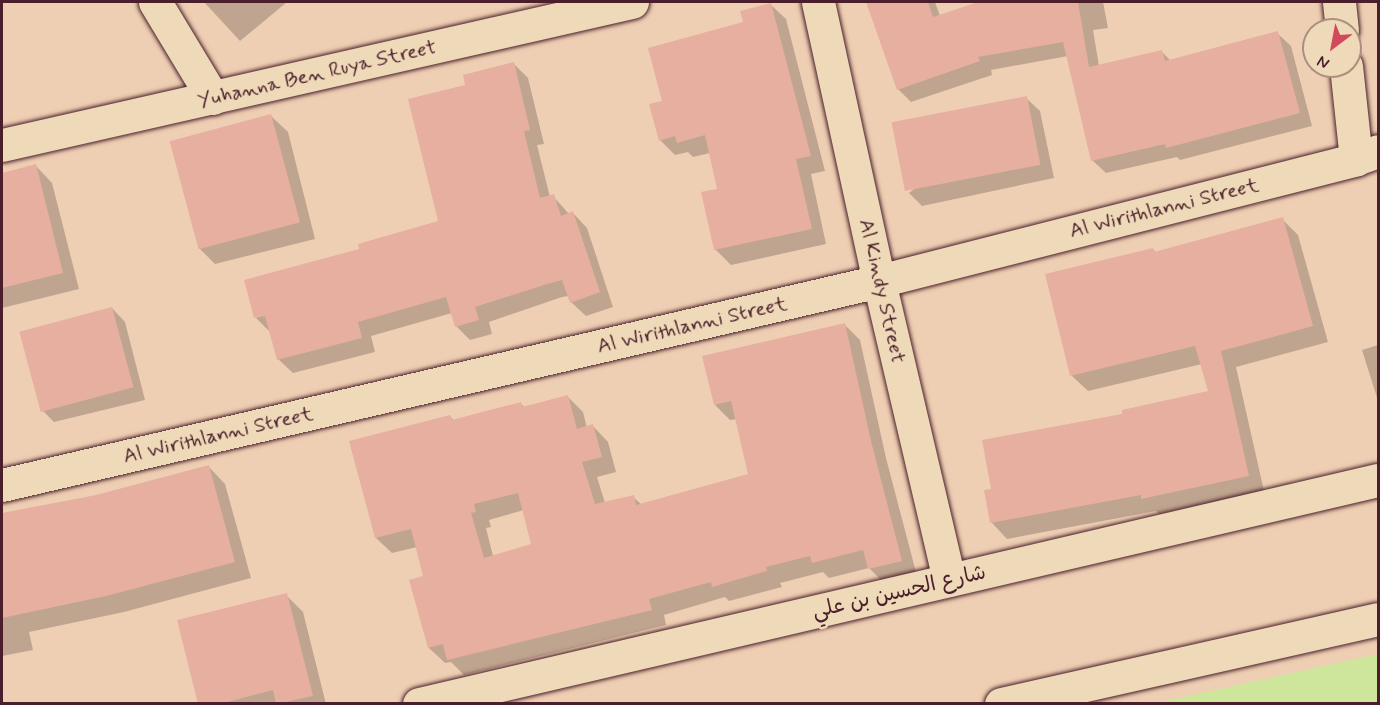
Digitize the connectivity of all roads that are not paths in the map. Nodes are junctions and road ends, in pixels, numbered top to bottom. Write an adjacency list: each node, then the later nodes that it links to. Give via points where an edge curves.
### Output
1 (154, 2): 8 (main road)
2 (632, 2): 5 (main road, Yuhanna Ben Ruya Street)
3 (818, 2): 11 (main road, Al Kindy Street)
4 (1339, 2): 6 (main road)
5 (556, 9): 8 (main road, Yuhanna Ben Ruya Street)
6 (1341, 18)
7 (1349, 78): 10 (main road)
8 (213, 98): 9 (main road, Yuhanna Ben Ruya Street)
9 (2, 146)
10 (1367, 155): 11 (main road, Al Wirithlanni Street)
11 (879, 281): 13 (main road, Al Wirithlanni Street); 14 (main road, Al Kindy Street)
12 (1378, 480): 14 (main road, شارع الحسين بن علي)
13 (2, 485)
14 (949, 580): 16 (main road, شارع الحسين بن علي)
15 (1378, 619): 17 (main road)
16 (419, 704)
17 (1001, 704)

